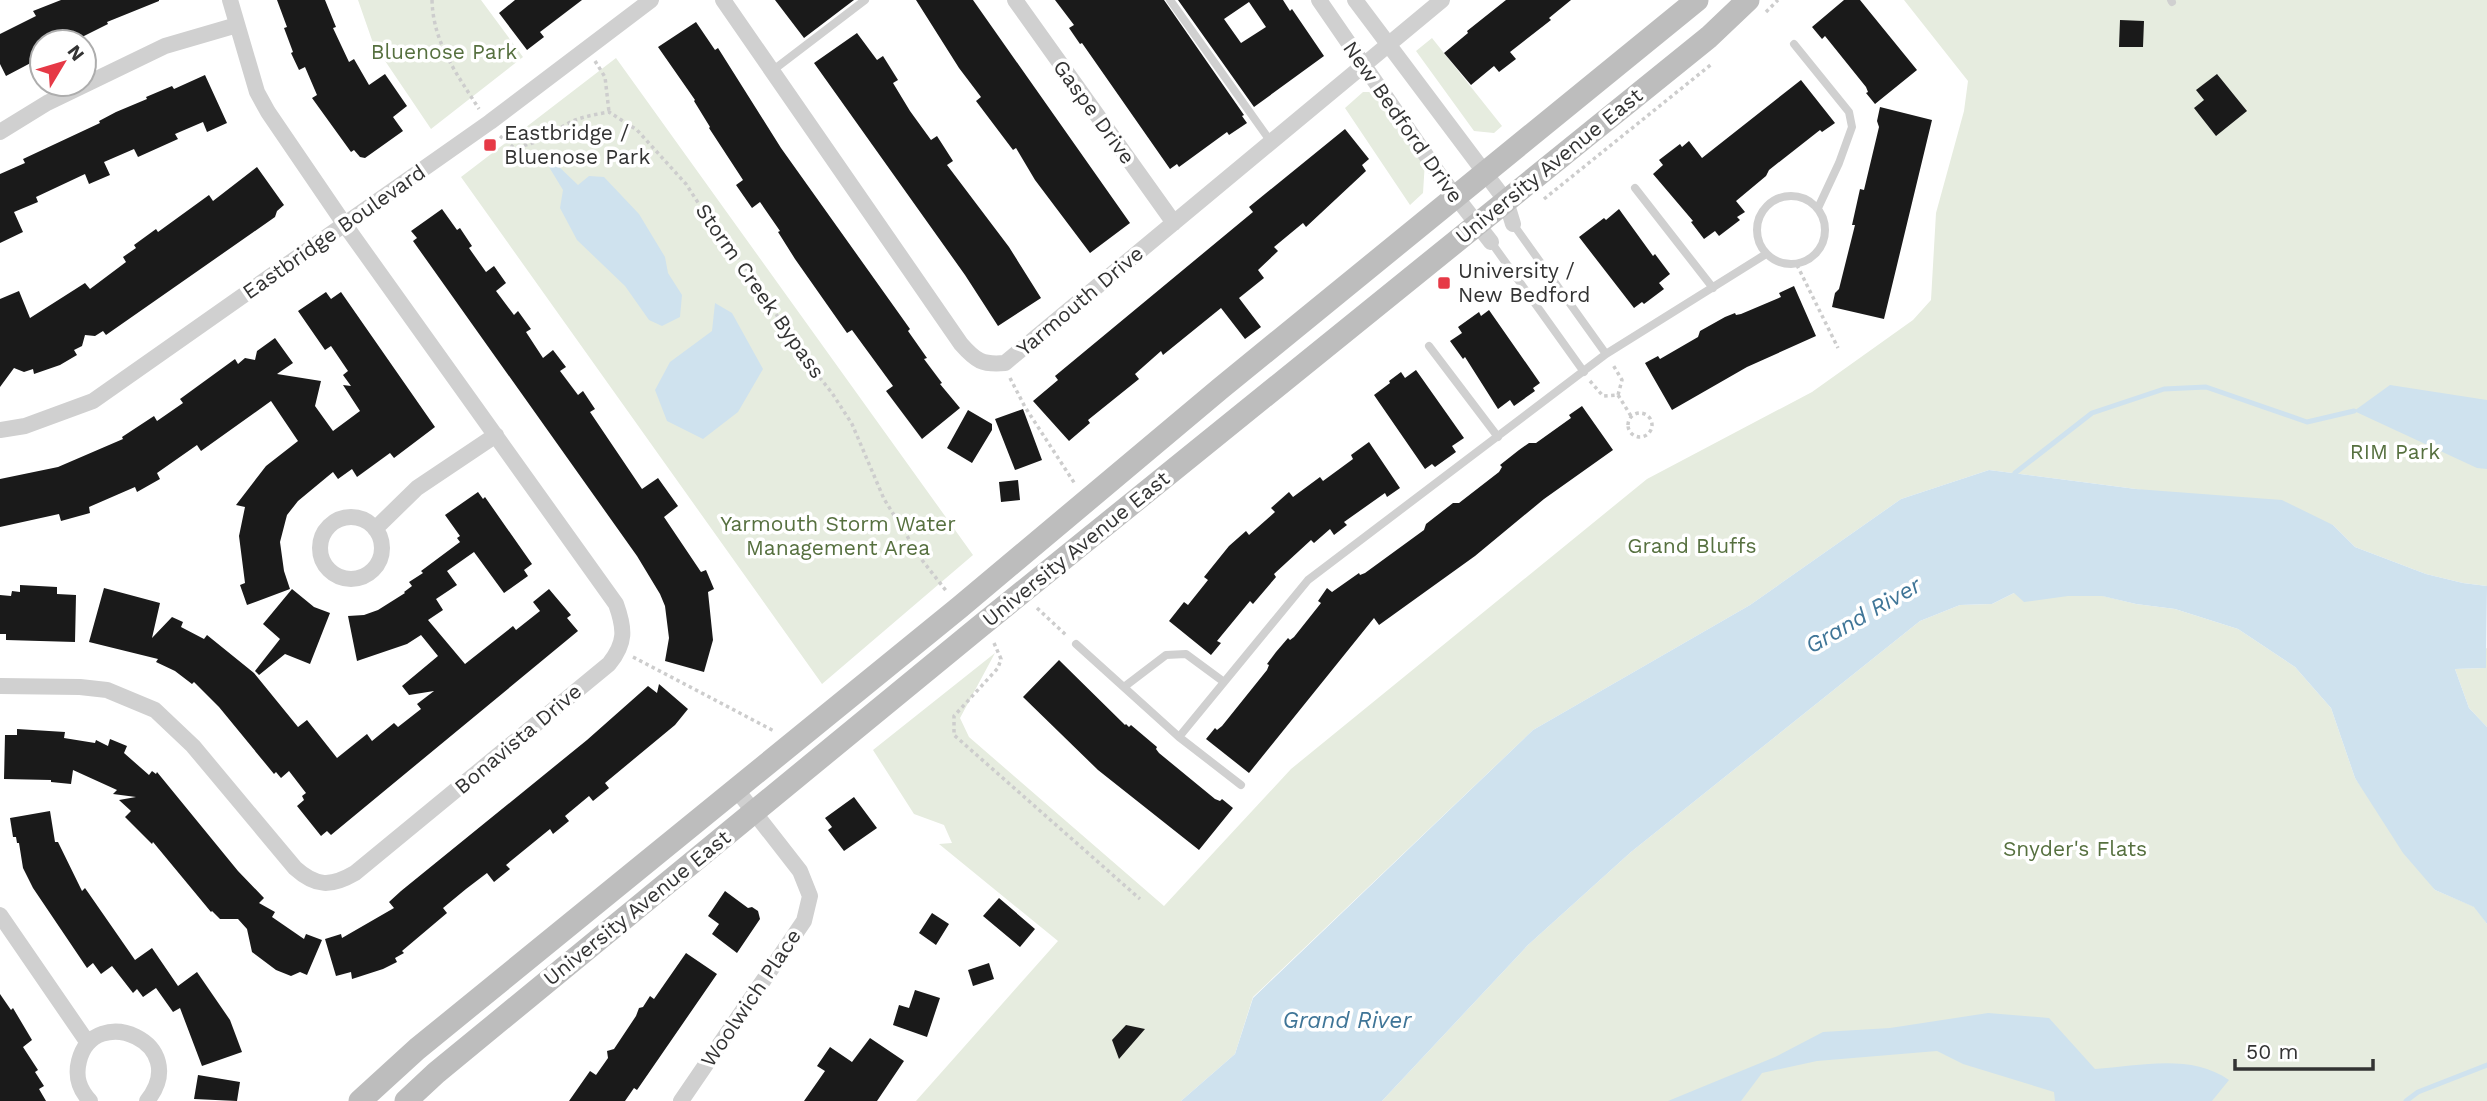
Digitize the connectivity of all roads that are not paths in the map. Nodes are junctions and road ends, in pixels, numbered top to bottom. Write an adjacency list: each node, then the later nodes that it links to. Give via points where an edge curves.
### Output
1 (230, 0): 12 (street)
2 (651, 0): 26 (street, Eastbridge Boulevard)
3 (723, 0): 16 (street, Yarmouth Drive)
4 (865, 0): 16 (lane)
5 (1015, 0): 24 (street, Gaspe Drive)
6 (1170, 0): 18 (lane)
7 (1319, 0): 15 (street, New Bedford Drive)
8 (1354, 0): 14 (street, New Bedford Drive)
9 (1442, 0): 14 (street, Yarmouth Drive)
10 (1697, 0): 19 (main road, University Avenue East)
11 (1748, 0): 22 (main road, University Avenue East, via 1709,37)
12 (237, 25): 17 (street, via 165,46 47,103); 26 (street, via 268,113)
13 (1794, 44): 23 (lane, via 1849,112 1852,127)
14 (1387, 45): 15 (street, Yarmouth Drive); 19 (street, New Bedford Drive)
15 (1364, 66): 18 (street, Yarmouth Drive); 21 (street, New Bedford Drive)
16 (772, 71): 24 (street, Yarmouth Drive, via 961,344 987,365 1005,363)
17 (0, 132)
18 (1270, 142): 24 (street, Yarmouth Drive)
19 (1486, 173): 21 (main road, University Avenue East); 22 (street, New Bedford Drive)
20 (1634, 188): 29 (lane)
21 (1456, 198): 27 (street, New Bedford Drive); 43 (main road, University Avenue East)
22 (1506, 201): 25 (street, New Bedford Drive); 27 (main road, University Avenue East)
23 (1818, 208): 28 (lane, via 1826,228 1815,256 1786,265); 28 (lane, via 1789,196 1769,204 1757,234)
24 (1174, 223)
25 (1513, 224): 31 (lane)
26 (345, 225): 33 (street, Eastbridge Boulevard, via 93,401 25,426); 34 (street)
27 (1483, 233): 32 (lane); 44 (main road, University Avenue East)
28 (1766, 254): 29 (lane)
29 (1713, 288): 31 (lane)
30 (1429, 346): 35 (lane)
31 (1606, 354): 32 (lane)
32 (1584, 372): 35 (lane)
33 (0, 430)
34 (495, 435): 36 (street, via 417,488); 39 (street, Bonavista Drive, via 616,604 623,624 620,650 609,664 342,881 307,880 193,746 155,710 107,691)
35 (1498, 436): 38 (lane, via 1308,580)
36 (375, 529)
37 (1076, 644): 40 (lane)
38 (1224, 682): 40 (lane, via 1186,654 1166,655); 41 (lane)
39 (0, 685)
40 (1124, 687): 41 (lane)
41 (1179, 737): 42 (lane)
42 (1241, 785)
43 (736, 789): 44 (street, Woolwich Place); 49 (main road, University Avenue East, via 417,1049)
44 (754, 812): 50 (main road, University Avenue East); 51 (street, Woolwich Place, via 800,871 810,896 804,921)
45 (0, 915): 46 (street)
46 (88, 1043): 47 (street, via 77,1069 82,1092); 48 (street, via 114,1031 129,1032 148,1044 159,1067 158,1081)
47 (90, 1101)
48 (147, 1101)
49 (360, 1101)
50 (406, 1101)
51 (681, 1101)

